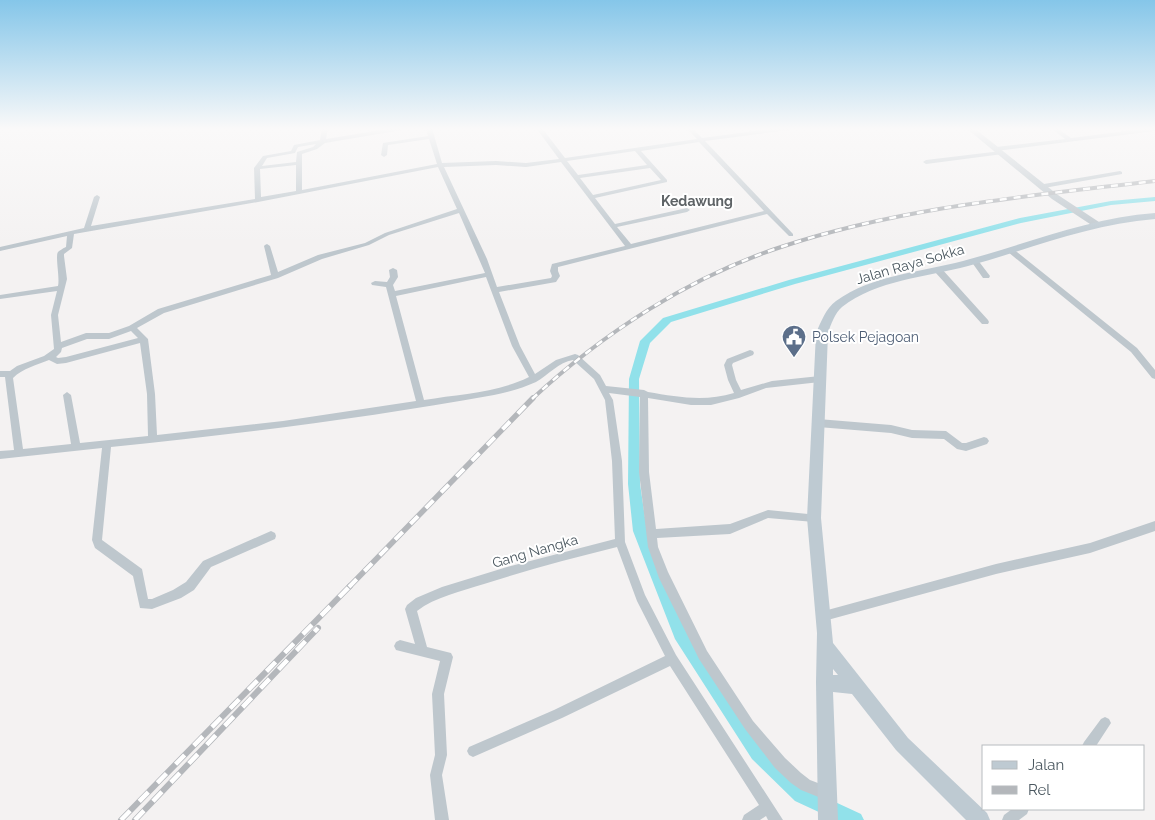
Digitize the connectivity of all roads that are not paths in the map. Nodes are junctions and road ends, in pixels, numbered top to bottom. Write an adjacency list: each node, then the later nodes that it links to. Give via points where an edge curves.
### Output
1 (272, 166): 10 (street)
2 (299, 166): 14 (street)
3 (433, 166): 14 (street)
4 (441, 166): 18 (street)
5 (568, 166): 12 (street)
6 (649, 166): 12 (street)
7 (651, 166): 15 (street, via 664,181)
8 (723, 166): 20 (street)
9 (1018, 166): 13 (street)
10 (257, 168): 17 (street)
11 (1120, 173): 13 (street)
12 (576, 177): 15 (street)
13 (1044, 186): 22 (street)
14 (299, 192): 17 (street)
15 (591, 196): 23 (street)
16 (97, 197): 24 (street)
17 (258, 200): 24 (street)
18 (460, 210): 34 (street); 35 (street, via 320,257)
19 (687, 210): 23 (street)
20 (767, 212): 26 (street); 28 (street)
21 (1155, 216): 22 (main road, Jalan Raya Sokka, via 1127,217)
22 (1096, 224): 30 (main road, Jalan Raya Sokka)
23 (613, 226): 28 (street)
24 (87, 229): 25 (street)
25 (71, 232): 29 (street); 39 (street, via 69,248 59,258)
26 (791, 235)
27 (267, 246): 35 (street)
28 (629, 246): 40 (street, via 556,266 553,280)
29 (0, 249)
30 (1010, 250): 31 (main road, Jalan Raya Sokka); 51 (street, via 1134,350)
31 (975, 260): 33 (main road, Jalan Raya Sokka); 36 (street)
32 (393, 270): 38 (street, via 394,277)
33 (938, 270): 43 (street); 53 (main road, Jalan Raya Sokka, via 874,286 838,304 822,333)
34 (489, 274): 40 (street); 41 (street)
35 (275, 276): 44 (street, via 162,311)
36 (986, 276)
37 (375, 283): 38 (street)
38 (389, 285): 41 (street)
39 (62, 288): 42 (street); 46 (street, via 54,320)
40 (496, 290): 52 (street, via 516,346)
41 (392, 294): 58 (street)
42 (0, 297)
43 (986, 322)
44 (132, 328): 45 (street); 46 (street, via 109,336 86,336)
45 (144, 339): 48 (street, via 66,360 57,361); 60 (street)
46 (58, 347): 48 (street)
47 (750, 353): 57 (street, via 730,361 728,365)
48 (49, 357): 50 (street)
49 (0, 374): 50 (street)
50 (11, 374): 64 (street, via 8,377 9,390)
51 (1155, 376)
52 (534, 379): 54 (street, via 564,359 575,357); 58 (street, via 507,388)
53 (820, 379): 57 (street, via 764,385); 59 (main road, Jalan Raya Sokka)
54 (605, 389): 55 (street); 70 (street, via 617,461)
55 (642, 393): 57 (street, via 690,402); 68 (street, via 644,472)
56 (66, 395): 63 (street)
57 (740, 396)
58 (421, 404): 60 (street)
59 (818, 423): 61 (street, via 946,435 966,447); 66 (main road, Jalan Raya Sokka)
60 (153, 440): 62 (street)
61 (984, 441)
62 (107, 444): 63 (street); 69 (street, via 97,540 99,545 138,573 144,604 178,594 190,586 207,564)
63 (76, 448): 64 (street)
64 (19, 453): 65 (street)
65 (0, 455)
66 (814, 518): 68 (street, via 768,514 730,529); 71 (main road, Jalan Raya Sokka)
67 (1155, 526): 71 (street, via 1090,548 996,569)
68 (653, 534): 81 (street, via 653,547 663,574 703,654 749,725 796,778)
69 (270, 536)
70 (620, 542): 74 (street, Gang Nangka, via 540,561 439,593 412,606); 75 (street, via 641,597)
71 (824, 616): 73 (main road, Jalan Raya Sokka)
72 (400, 646): 74 (street)
73 (826, 647): 76 (main road, Jalan Raya Sokka); 77 (main road)
74 (422, 650): 84 (street, via 445,656 447,660 438,694 442,755 436,775)
75 (672, 659): 80 (street); 82 (street)
76 (824, 682): 77 (main road); 81 (main road, Jalan Raya Sokka)
77 (856, 686): 88 (main road, via 902,744)
78 (1105, 723): 79 (street)
79 (1089, 745)
80 (473, 752)
81 (826, 796): 87 (main road, Jalan Raya Sokka)
82 (768, 807): 85 (street); 86 (street)
83 (1021, 810): 89 (street)
84 (442, 820)
85 (749, 820)
86 (776, 820)
87 (828, 820)
88 (980, 820)
89 (1009, 820)

